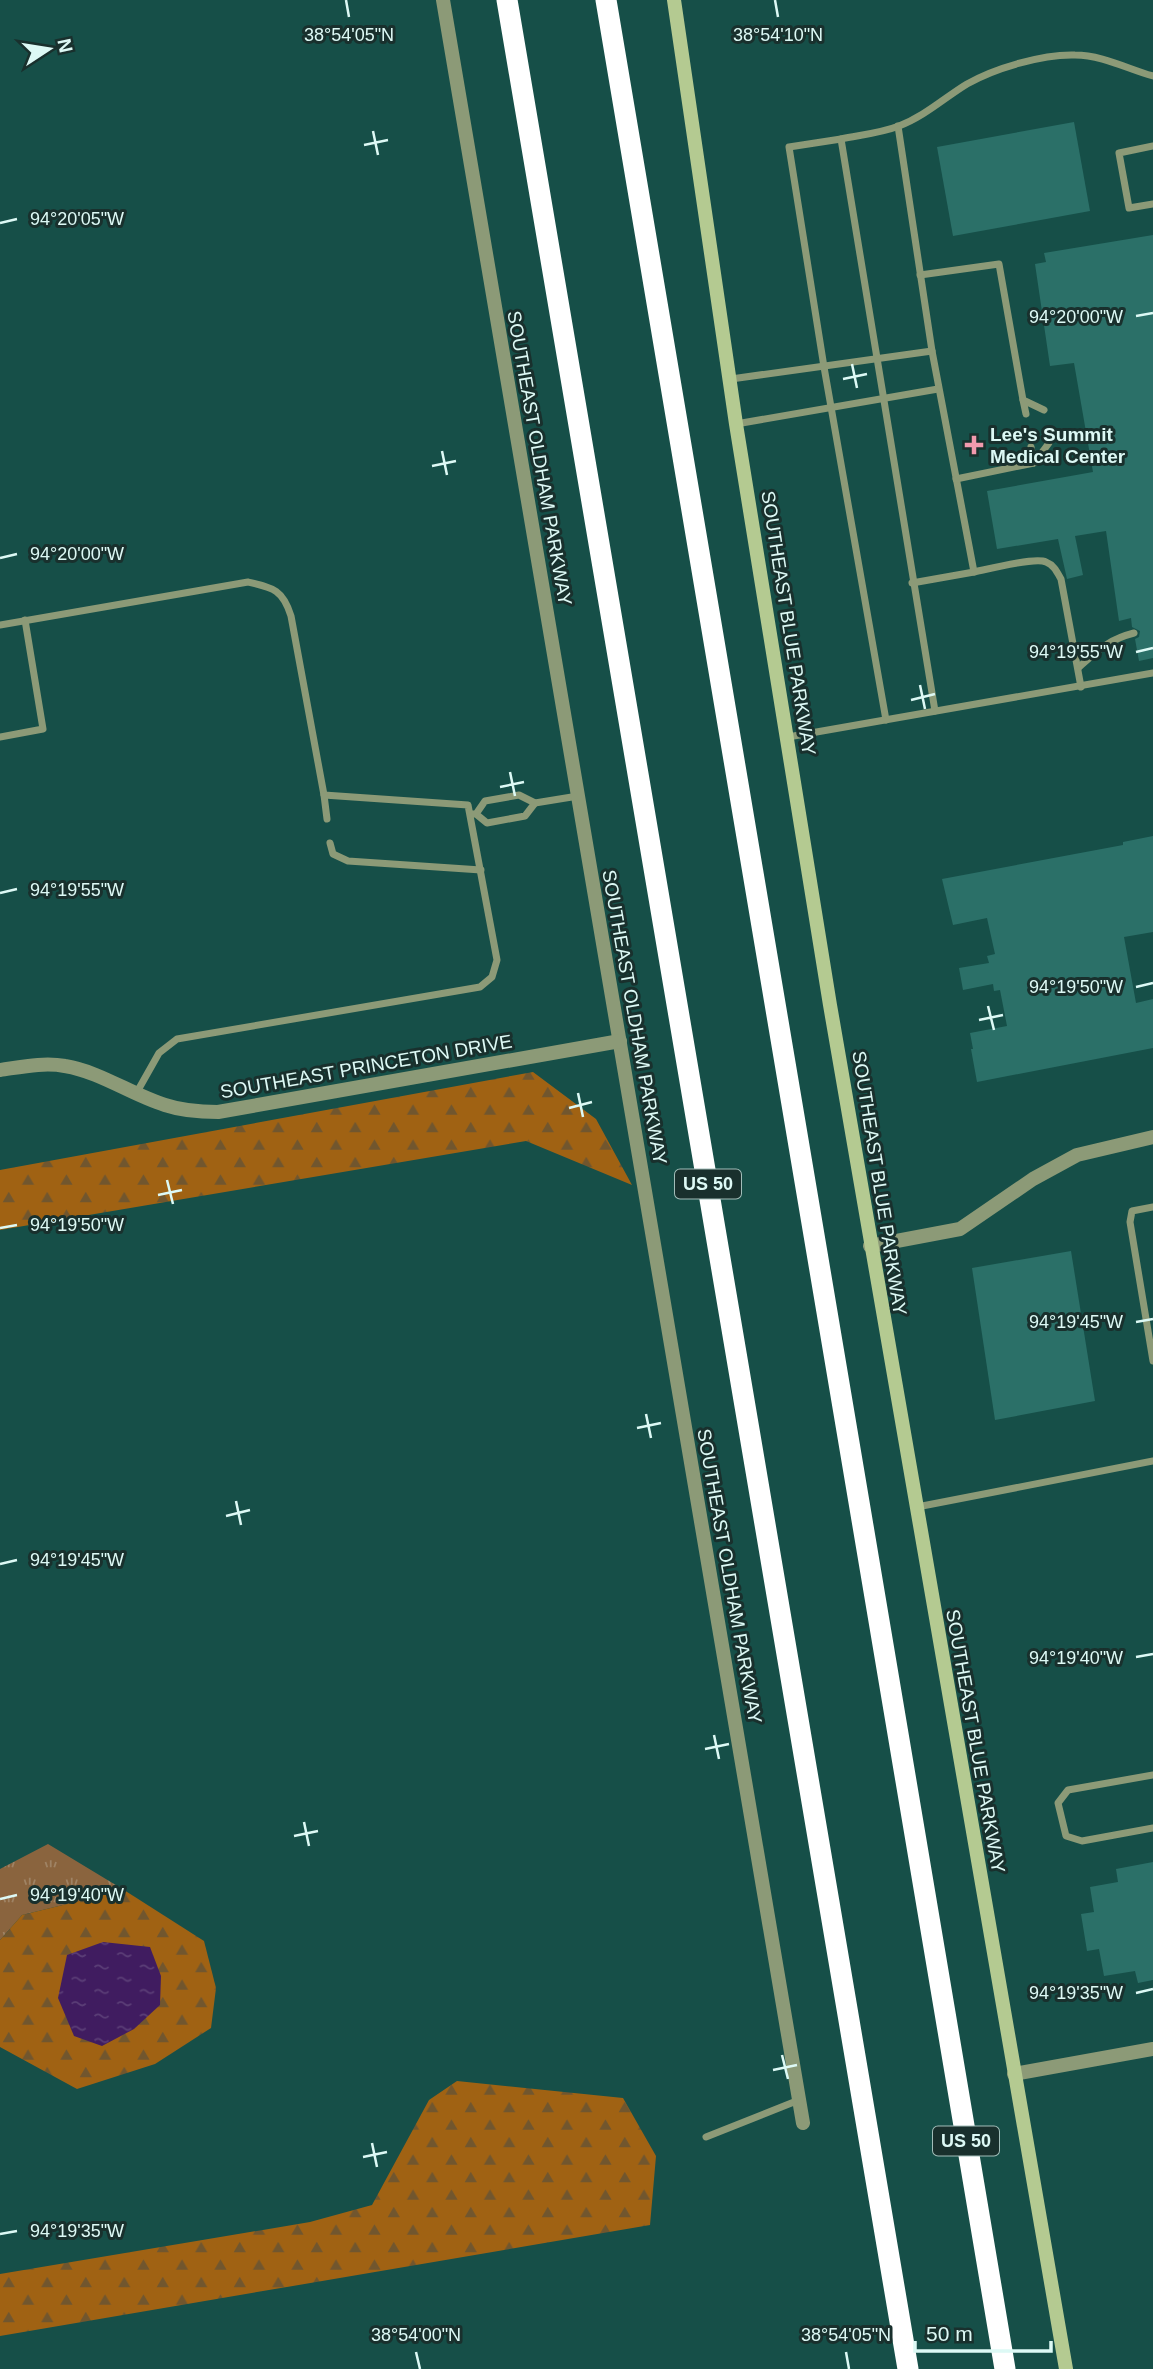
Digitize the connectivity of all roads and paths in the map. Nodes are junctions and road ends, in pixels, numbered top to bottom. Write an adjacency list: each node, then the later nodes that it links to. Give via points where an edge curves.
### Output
1 (443, 0): 39 (street, SOUTHEAST OLDHAM PARKWAY)
2 (507, 0): 61 (highway, US 50)
3 (606, 0): 62 (highway, US 50)
4 (674, 0): 14 (street, SOUTHEAST BLUE PARKWAY)
5 (1153, 76): 6 (lane, via 1076,55 1035,60 995,70)
6 (898, 126): 7 (lane); 10 (lane)
7 (841, 139): 12 (lane); 13 (lane, via 789,147)
8 (1153, 146): 9 (lane, via 1119,153 1129,208)
9 (1153, 204)
10 (920, 275): 11 (lane); 17 (lane, via 999,264)
11 (932, 351): 12 (lane); 15 (lane)
12 (879, 359): 13 (lane); 16 (lane)
13 (824, 367): 14 (lane); 18 (lane)
14 (730, 379): 21 (street, SOUTHEAST BLUE PARKWAY)
15 (938, 389): 16 (lane); 25 (lane)
16 (884, 398): 18 (lane); 27 (lane)
17 (1023, 400): 19 (lane); 20 (lane)
18 (831, 407): 21 (lane); 35 (lane)
19 (1044, 410)
20 (1026, 414)
21 (736, 424): 37 (street, SOUTHEAST BLUE PARKWAY)
22 (1049, 443): 24 (lane)
23 (1031, 447): 24 (lane)
24 (1034, 463): 25 (lane)
25 (956, 479): 26 (lane)
26 (974, 572): 27 (lane); 31 (lane, via 1034,561 1055,568)
27 (912, 583): 34 (lane)
28 (25, 621): 29 (lane); 36 (lane, via 43,729); 38 (lane, via 248,582 272,587 286,601 291,617)
29 (0, 625)
30 (1134, 634): 31 (lane, via 1108,642)
31 (1078, 668): 33 (lane)
32 (1153, 673): 33 (lane)
33 (1081, 687): 34 (lane)
34 (934, 711): 35 (lane)
35 (886, 720): 37 (lane)
36 (0, 737)
37 (788, 737): 50 (street, SOUTHEAST BLUE PARKWAY)
38 (324, 796): 41 (lane, via 468,805); 42 (lane)
39 (578, 796): 40 (lane); 45 (street, SOUTHEAST OLDHAM PARKWAY)
40 (535, 803): 41 (lane, via 519,794 485,801); 41 (lane, via 525,816 512,819 487,823)
41 (473, 814): 44 (lane)
42 (327, 819)
43 (330, 843): 44 (lane, via 333,854 348,862)
44 (481, 870): 47 (lane, via 497,960 492,977 480,987 177,1039 159,1053)
45 (620, 1041): 47 (street, SOUTHEAST PRINCETON DRIVE, via 218,1112 163,1105); 58 (street, SOUTHEAST OLDHAM PARKWAY)
46 (0, 1070): 47 (street, SOUTHEAST PRINCETON DRIVE, via 61,1065)
47 (137, 1092)
48 (1153, 1137): 50 (street, via 1077,1155 960,1229)
49 (1153, 1207): 51 (lane, via 1132,1211 1130,1222)
50 (870, 1246): 53 (street, SOUTHEAST BLUE PARKWAY)
51 (1153, 1361)
52 (1153, 1461): 53 (lane)
53 (916, 1507): 57 (street, SOUTHEAST BLUE PARKWAY)
54 (1153, 1775): 55 (lane, via 1068,1790 1058,1802 1066,1836 1082,1841)
55 (1153, 1828)
56 (1153, 2049): 57 (street)
57 (1014, 2074): 63 (street, SOUTHEAST BLUE PARKWAY)
58 (799, 2100): 59 (street, SOUTHEAST OLDHAM PARKWAY); 60 (lane)
59 (803, 2123)
60 (706, 2137)
61 (908, 2369)
62 (1005, 2369)
63 (1066, 2369)

